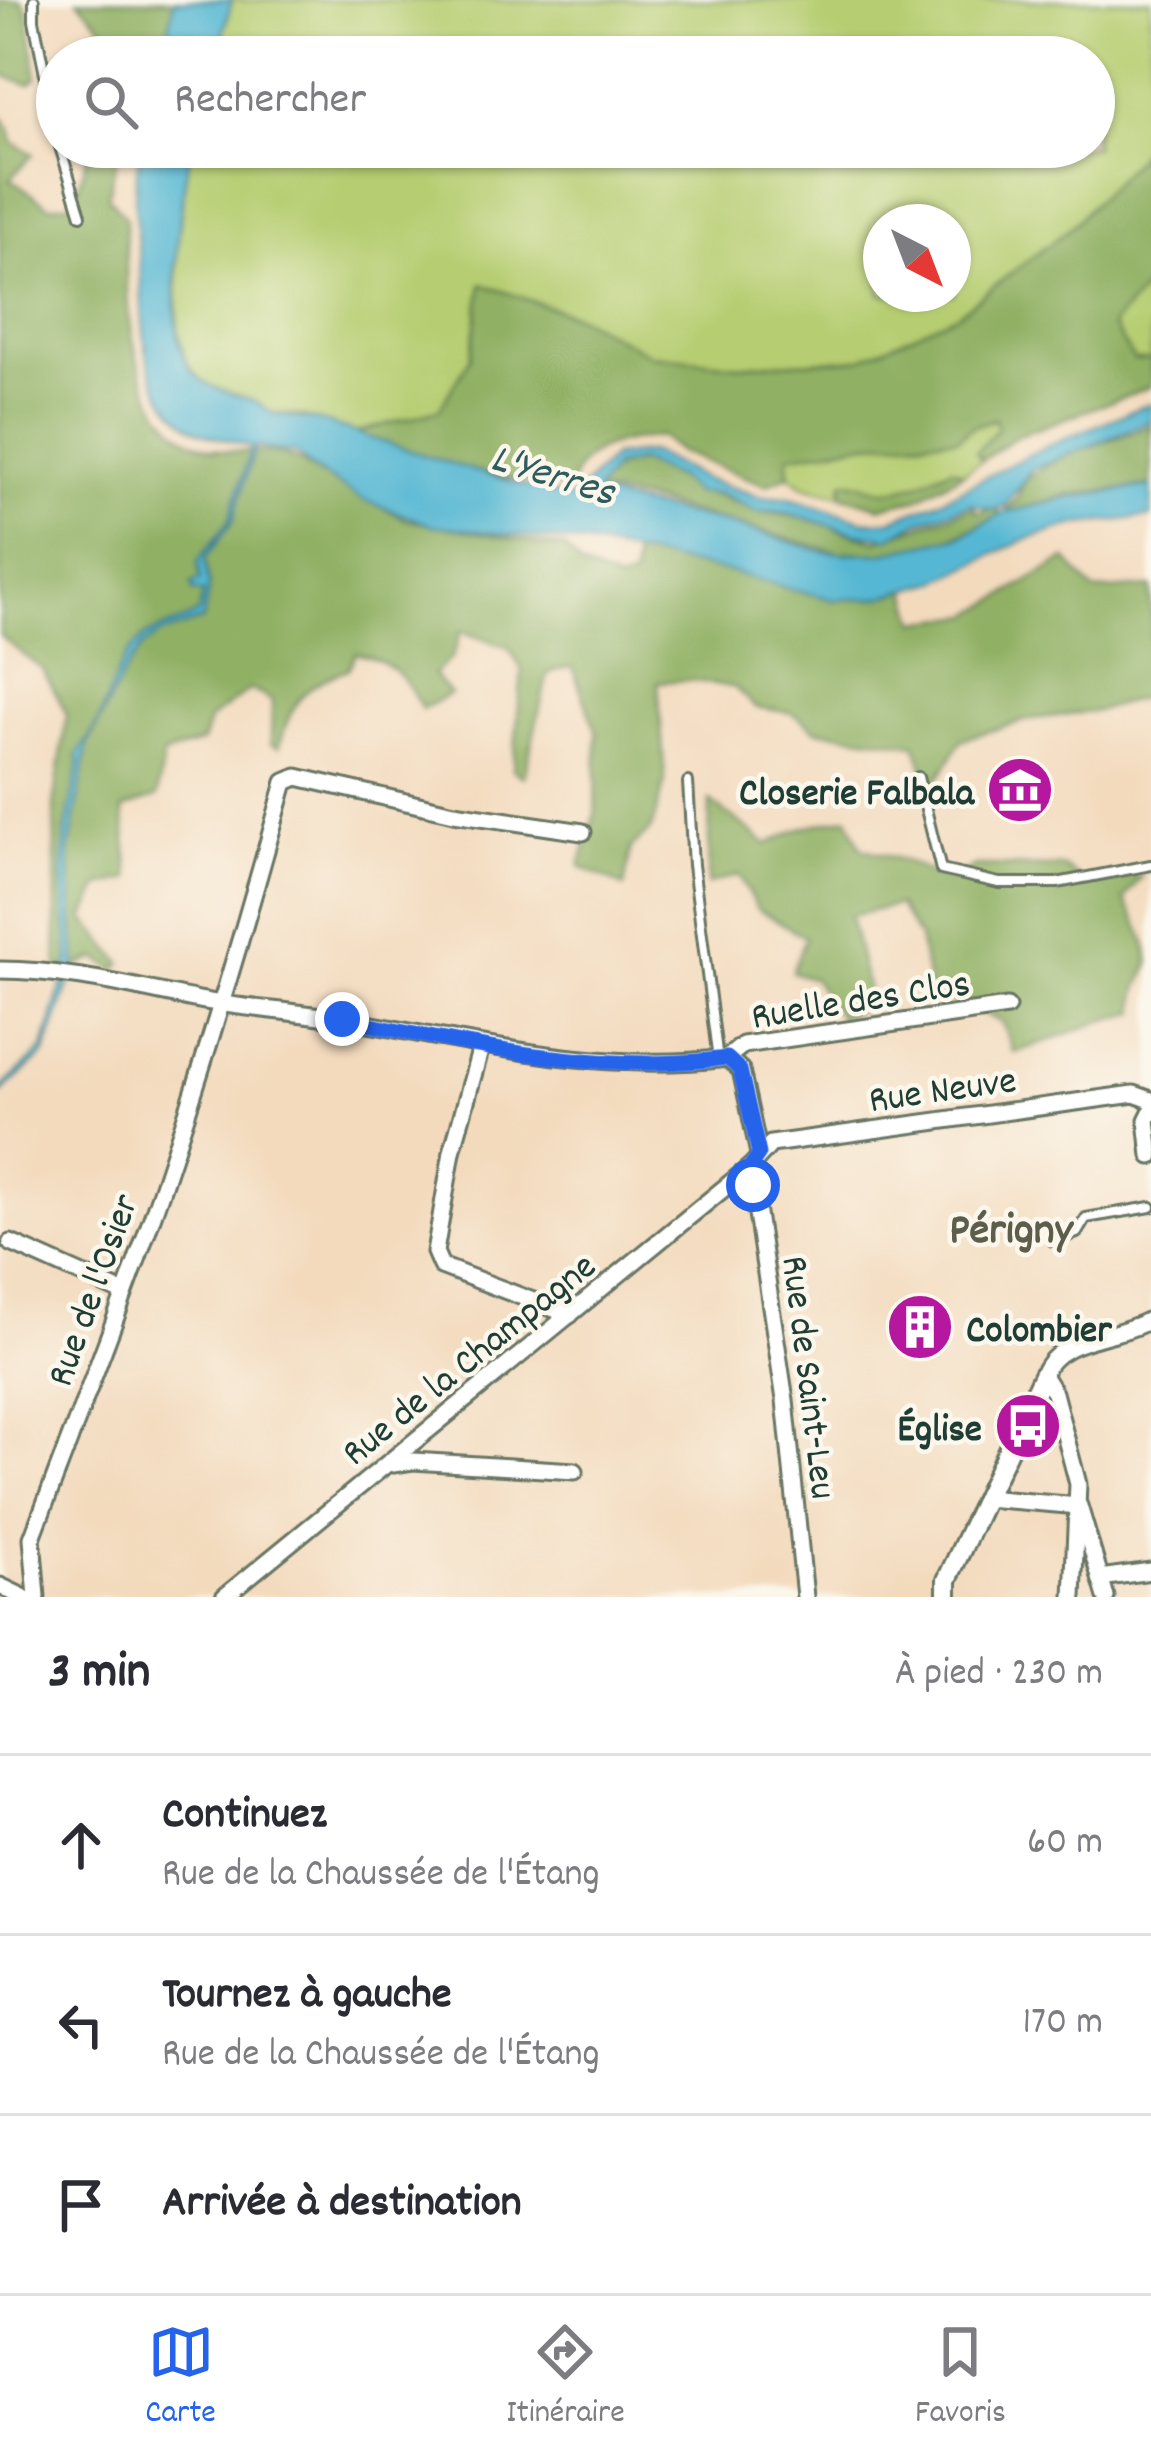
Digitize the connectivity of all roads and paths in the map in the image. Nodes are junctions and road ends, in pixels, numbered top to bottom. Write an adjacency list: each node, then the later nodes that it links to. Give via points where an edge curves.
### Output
1 (34, 0): 2 (lane)
2 (37, 36)
3 (66, 168): 4 (lane)
4 (81, 215)
5 (918, 777): 8 (lane, via 940,870 999,883 1058,883)
6 (688, 782): 13 (lane)
7 (583, 832): 10 (street, Rue de l'Osier, via 297,777 285,782)
8 (1151, 865)
9 (0, 970): 10 (street, Ruelle des Clos, via 63,972)
10 (219, 1003): 12 (street, Ruelle des Clos); 21 (street, Rue de l'Osier)
11 (1007, 1007): 13 (street, Ruelle des Clos, via 743,1045)
12 (481, 1047): 13 (street, Ruelle des Clos, via 592,1061); 22 (street, via 435,1252 441,1267)
13 (722, 1059): 17 (street, Rue de Saint-Leu, via 740,1070)
14 (1151, 1100): 17 (street, Rue Neuve, via 1134,1094 771,1144)
15 (1151, 1112): 16 (street)
16 (1151, 1156)
17 (754, 1161): 22 (street, Rue de la Champagne); 35 (street, Rue de Saint-Leu)
18 (1151, 1207): 19 (lane, via 1086,1218 1077,1234)
19 (1053, 1241)
20 (11, 1244): 21 (street)
21 (123, 1293): 33 (street, Rue de l'Osier, via 32,1538)
22 (570, 1316): 25 (street, Rue de la Champagne)
23 (1151, 1319): 24 (street, via 1060,1350)
24 (1043, 1375): 27 (street); 28 (street, via 1078,1484)
25 (387, 1465): 26 (street); 34 (street, Rue de la Champagne)
26 (575, 1471)
27 (985, 1498): 28 (street); 36 (street, via 947,1580)
28 (1075, 1505): 30 (street); 37 (street)
29 (1151, 1571): 30 (street)
30 (1100, 1578): 38 (street)
31 (0, 1586): 32 (street)
32 (23, 1597)
33 (37, 1597)
34 (224, 1597)
35 (805, 1597)
36 (947, 1597)
37 (1073, 1597)
38 (1106, 1597)

